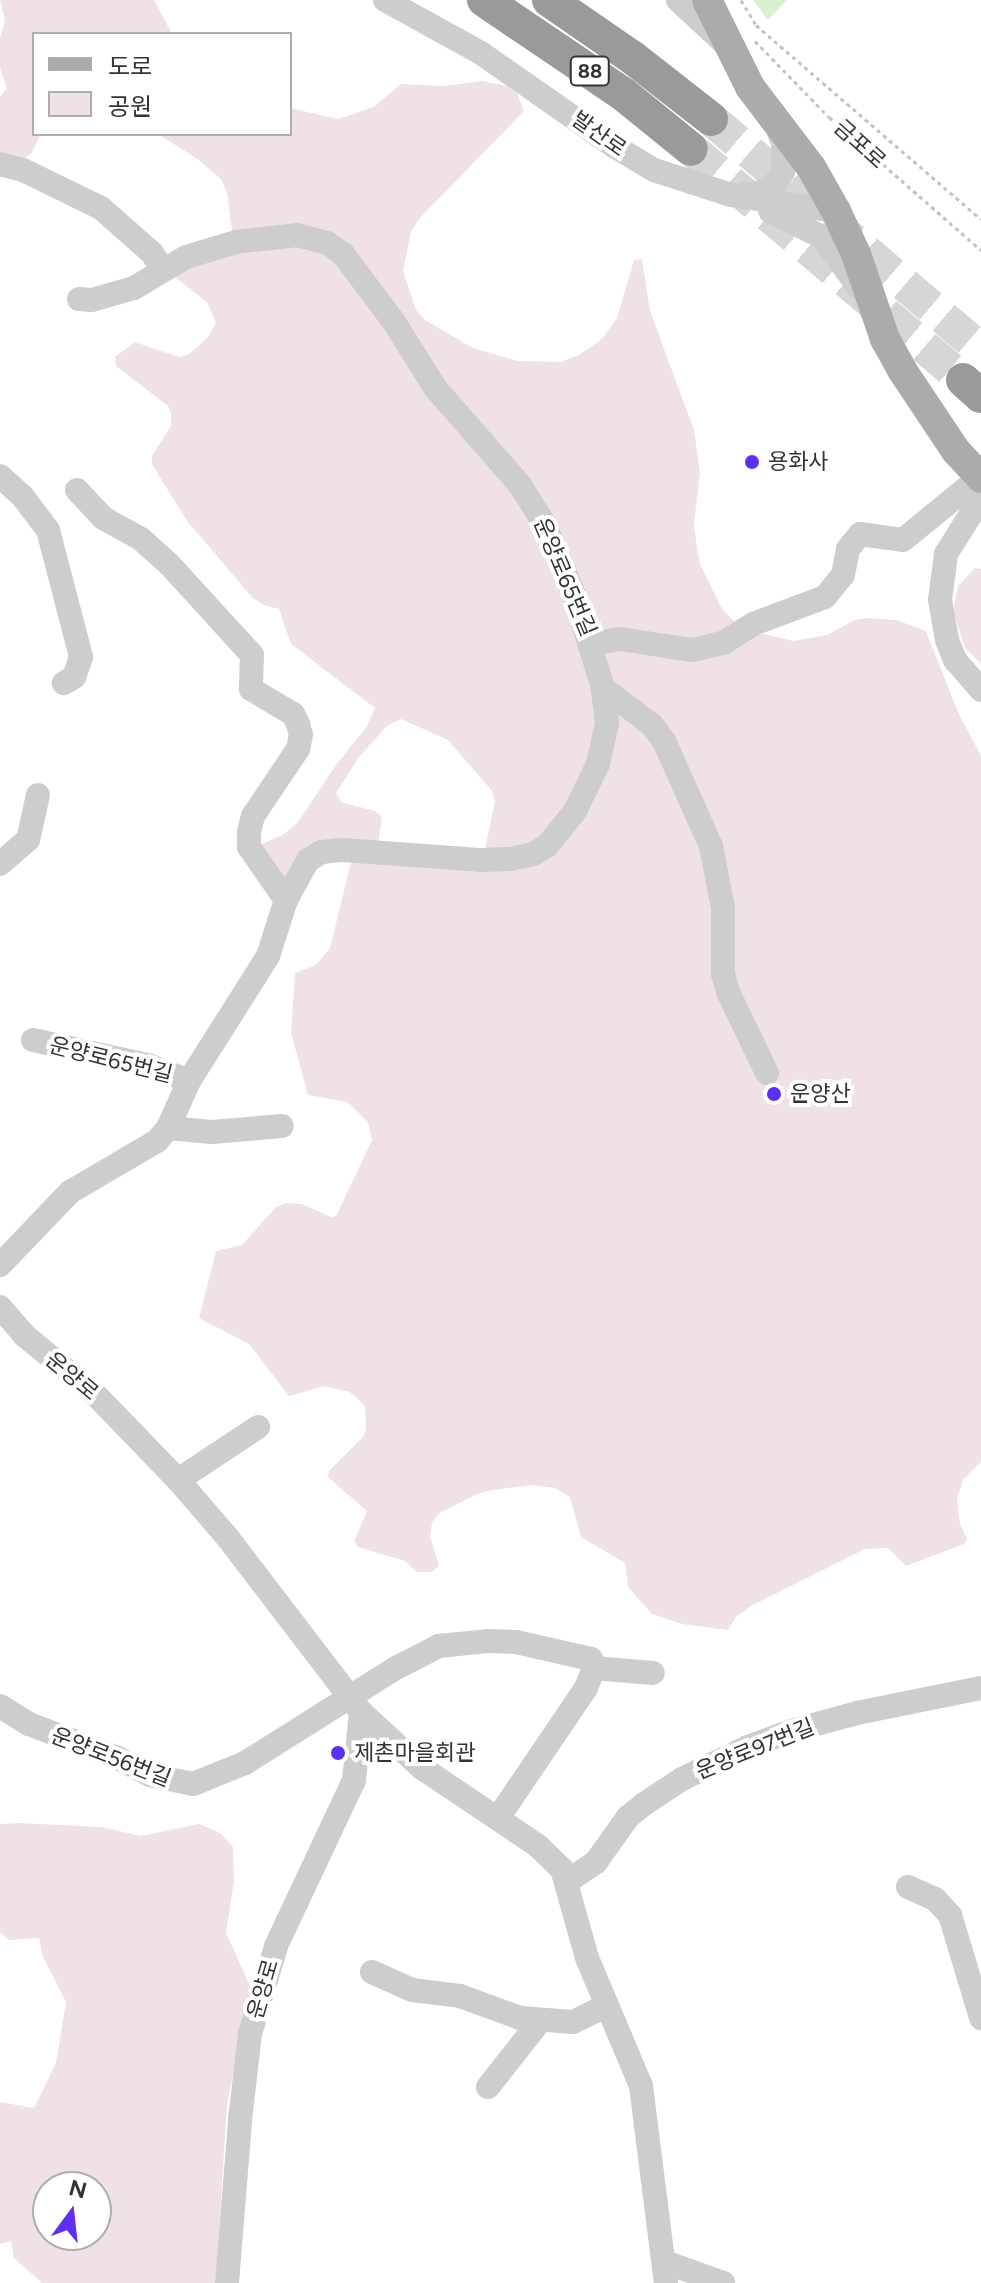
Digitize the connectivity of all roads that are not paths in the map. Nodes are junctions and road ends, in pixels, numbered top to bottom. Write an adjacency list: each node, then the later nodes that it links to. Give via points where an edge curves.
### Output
1 (385, 0): 11 (street, 발산로, via 505,69 631,157)
2 (484, 0): 9 (highway, 88, via 623,94)
3 (549, 0): 7 (highway, 88)
4 (678, 0): 6 (street)
5 (707, 0): 6 (main road)
6 (738, 39): 8 (main road, via 750,87)
7 (711, 119)
8 (776, 124): 11 (street, via 783,143 783,172 759,193); 12 (main road, via 811,167)
9 (691, 149)
10 (0, 164): 13 (street, via 101,208 152,253)
11 (731, 195): 12 (street, 발산로); 15 (street, via 822,237)
12 (836, 211): 15 (main road)
13 (163, 270): 14 (street, 운양로65번길, via 134,288); 20 (street, 운양로65번길, via 202,252 270,237 313,238 343,254 436,389 534,505 560,557)
14 (79, 299)
15 (871, 304): 17 (main road, via 902,370)
16 (0, 476): 21 (street, via 48,530 81,657 74,677)
17 (980, 478): 20 (street, 운양로65번길, via 903,540 860,534 848,549 843,575 825,597 753,624 723,643 692,650 620,639)
18 (77, 490): 26 (street, via 103,518 141,539 169,564 252,655 251,689 293,714 301,735 298,749 253,816 249,832 249,847)
19 (981, 498): 23 (street, via 946,554 940,580 947,640 955,660)
20 (589, 644): 22 (street, 운양로65번길)
21 (64, 683)
22 (603, 688): 26 (street, 운양로65번길, via 607,723 598,764 575,811 547,846 510,859 322,852 308,860); 28 (street, via 652,725 664,741 711,846 723,908 723,974)
23 (981, 690)
24 (38, 795): 25 (street, via 28,840)
25 (0, 864)
26 (286, 900): 29 (street, 운양로65번길, via 268,956)
27 (33, 1040): 29 (street, 운양로65번길, via 148,1065)
28 (767, 1073)
29 (189, 1081): 31 (street, 운양로65번길)
30 (282, 1126): 31 (street, via 212,1132)
31 (168, 1128): 32 (street, 운양로65번길, via 157,1141 70,1192)
32 (0, 1265)
33 (0, 1307): 35 (street, 운양로)
34 (258, 1427): 35 (street)
35 (178, 1480): 40 (street, 운양로)
36 (594, 1668): 37 (street); 40 (street, via 591,1659 544,1647 461,1642 419,1654); 41 (street, via 548,1749)
37 (653, 1673)
38 (981, 1688): 42 (street, 운양로97번길, via 857,1713 748,1747 644,1804 614,1833 596,1862)
39 (0, 1706): 40 (street, 운양로56번길, via 29,1724 150,1775 193,1784)
40 (355, 1706): 41 (street, 운양로, via 422,1768); 50 (street, 운양로, via 354,1780 276,1946 250,2034)
41 (498, 1818): 42 (street, 운양로, via 553,1860)
42 (568, 1881): 45 (street, via 576,1925)
43 (908, 1887): 46 (street, via 935,1899 950,1915)
44 (372, 1972): 47 (street, via 412,1990 460,1996)
45 (606, 2006): 47 (street, via 573,2022); 49 (street, via 641,2086)
46 (981, 2018)
47 (540, 2021): 48 (street)
48 (488, 2087)
49 (666, 2272): 51 (street)
50 (227, 2283)
51 (723, 2283)

